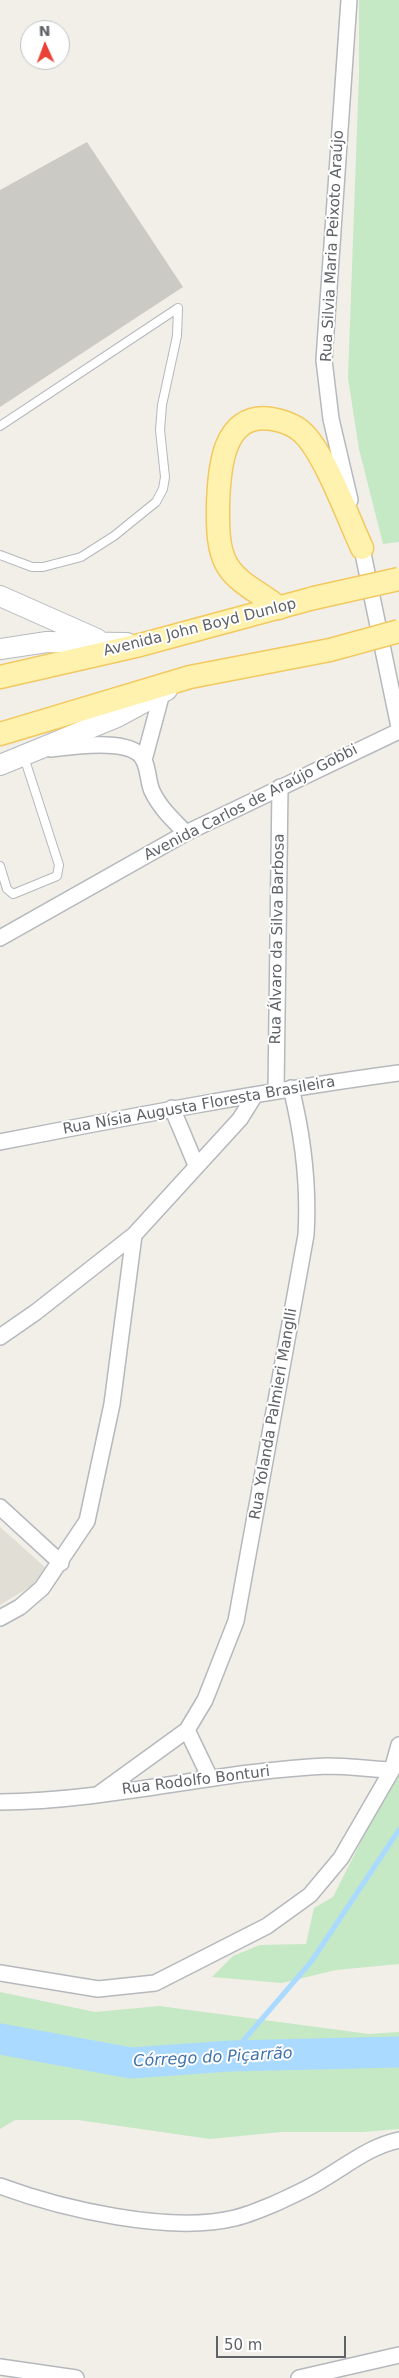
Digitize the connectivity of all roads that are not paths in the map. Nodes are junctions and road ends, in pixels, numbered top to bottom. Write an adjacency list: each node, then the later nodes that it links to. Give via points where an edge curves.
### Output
1 (349, 0): 3 (street, Rua Silvia Maria Peixoto Araújo, via 324,360 331,419)
2 (0, 426): 4 (lane, via 178,308 177,336 160,430 165,477 156,502 114,536 81,557 32,567)
3 (362, 548): 7 (main road, via 316,449 303,432 289,423 266,418 243,425 232,434 225,447 218,474 220,548 226,565 237,578); 15 (street, Rua Silvia Maria Peixoto Araújo)
4 (0, 555)
5 (399, 579): 7 (main road, Avenida John Boyd Dunlop, bridge)
6 (0, 596): 9 (main road)
7 (279, 608): 10 (main road, Avenida John Boyd Dunlop)
8 (399, 631): 12 (main road, bridge, via 330,650)
9 (103, 642): 10 (main road); 11 (main road, via 46,642)
10 (140, 645): 13 (main road, Avenida John Boyd Dunlop)
11 (0, 649)
12 (190, 676): 14 (main road); 17 (main road)
13 (0, 677)
14 (162, 693): 18 (main road, via 117,717); 19 (street)
15 (399, 726)
16 (399, 730): 21 (street, Avenida Carlos de Araújo Gobbi)
17 (0, 734)
18 (31, 753): 19 (street, via 89,744 138,753); 20 (main road); 23 (lane, via 59,874 13,894 7,889)
19 (144, 760): 22 (street, via 151,790 164,811)
20 (0, 765)
21 (280, 787): 22 (street, Avenida Carlos de Araújo Gobbi); 26 (street, Rua Álvaro da Silva Barbosa)
22 (186, 833): 24 (street, Avenida Carlos de Araújo Gobbi)
23 (0, 866)
24 (0, 938)
25 (399, 1073): 26 (street, Rua Nísia Augusta Floresta Brasileira)
26 (284, 1089): 27 (street, Rua Nísia Augusta Floresta Brasileira); 36 (street, Rua Yolanda Palmieri Manglli, via 297,1112 306,1173 306,1235 236,1621 205,1700)
27 (255, 1095): 28 (street, Rua Nísia Augusta Floresta Brasileira); 30 (street, via 240,1119)
28 (172, 1108): 29 (street, Rua Nísia Augusta Floresta Brasileira); 30 (street)
29 (0, 1142)
30 (196, 1165): 31 (street)
31 (134, 1235): 32 (street); 34 (street, via 112,1404 87,1522)
32 (0, 1337)
33 (0, 1507): 34 (street)
34 (61, 1563): 35 (street, via 42,1588 20,1608)
35 (0, 1618)
36 (187, 1730): 39 (street); 40 (street, Rua Yolanda Palmieri Manglli)
37 (399, 1745): 38 (street)
38 (392, 1770): 39 (street, Rua Rodolfo Bonturi, via 329,1766); 42 (street, via 341,1858 310,1894 267,1926 215,1954 155,1983 98,1989)
39 (210, 1778): 40 (street, Rua Rodolfo Bonturi)
40 (100, 1793): 41 (street, Rua Rodolfo Bonturi)
41 (0, 1802)
42 (0, 1973)
43 (399, 2140): 44 (street, via 386,2142 362,2154 324,2179 274,2204 235,2218 166,2222 50,2202)
44 (0, 2186)
45 (399, 2355): 47 (street)
46 (0, 2367): 48 (street)
47 (352, 2367): 50 (street); 51 (street)
48 (20, 2374): 49 (street)
49 (76, 2378)
50 (299, 2378)
51 (339, 2378)

